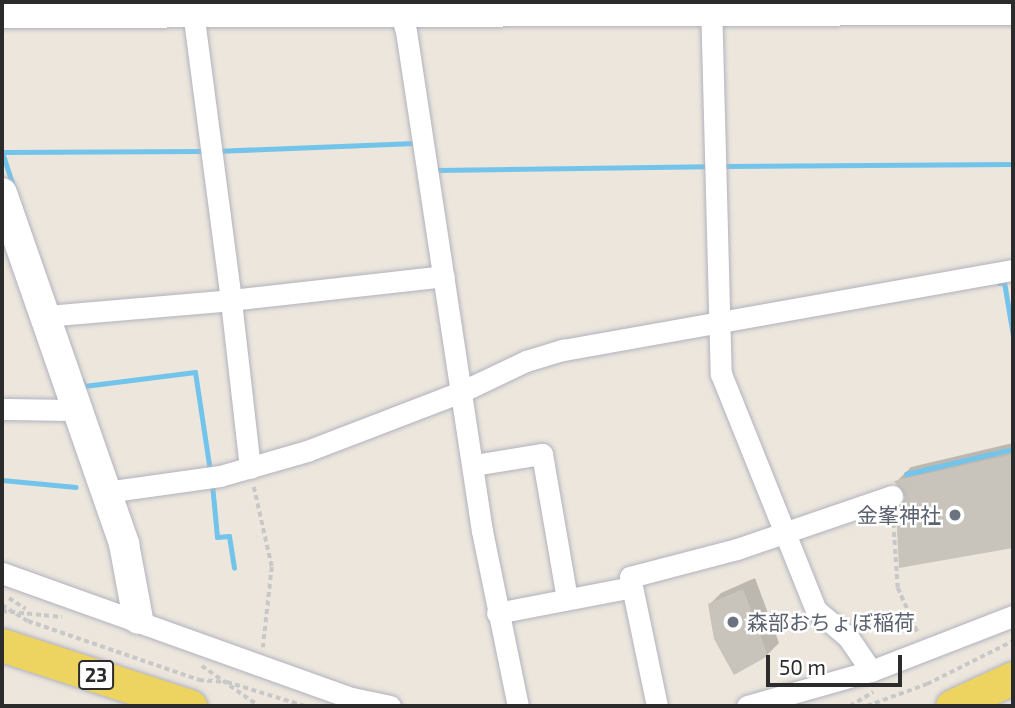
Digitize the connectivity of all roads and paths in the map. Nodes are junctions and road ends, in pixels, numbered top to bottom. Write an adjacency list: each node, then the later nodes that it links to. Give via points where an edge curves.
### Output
1 (711, 5): 2 (street); 3 (street); 11 (street)
2 (398, 6): 4 (street); 8 (street)
3 (1013, 10)
4 (193, 11): 5 (street); 9 (street)
5 (2, 13)
6 (2, 193): 10 (street)
7 (1013, 270): 11 (street)
8 (444, 276): 9 (street); 12 (street)
9 (230, 300): 10 (street); 16 (street)
10 (46, 316): 14 (street)
11 (721, 320): 12 (street, via 563,350 526,361); 19 (street, via 721,373)
12 (463, 391): 15 (street); 16 (street)
13 (2, 409): 14 (street)
14 (77, 410): 17 (street)
15 (474, 465): 23 (street, via 542,454); 26 (street)
16 (250, 468): 17 (street); 32 (path, via 272,567)
17 (106, 492): 28 (street, via 124,544)
18 (892, 496): 19 (street); 31 (path, via 898,588)
19 (783, 534): 21 (street, via 630,577); 33 (street, via 816,610 848,638)
20 (2, 573): 28 (street)
21 (632, 587): 23 (street); 39 (street)
22 (2, 593): 25 (path)
23 (567, 598): 26 (street)
24 (2, 605): 36 (path, via 28,621 199,680 227,682)
25 (28, 611)
26 (497, 613): 38 (street)
27 (1013, 616): 31 (street, via 971,636)
28 (138, 619): 32 (street)
29 (1013, 641): 41 (path, via 927,684)
30 (2, 645): 35 (main road, 23)
31 (925, 648): 33 (street)
32 (261, 667): 37 (street)
33 (872, 671): 40 (street)
34 (1013, 678): 42 (main road)
35 (190, 706)
36 (305, 706)
37 (390, 706)
38 (518, 706)
39 (657, 706)
40 (747, 706)
41 (867, 706)
42 (952, 706)

